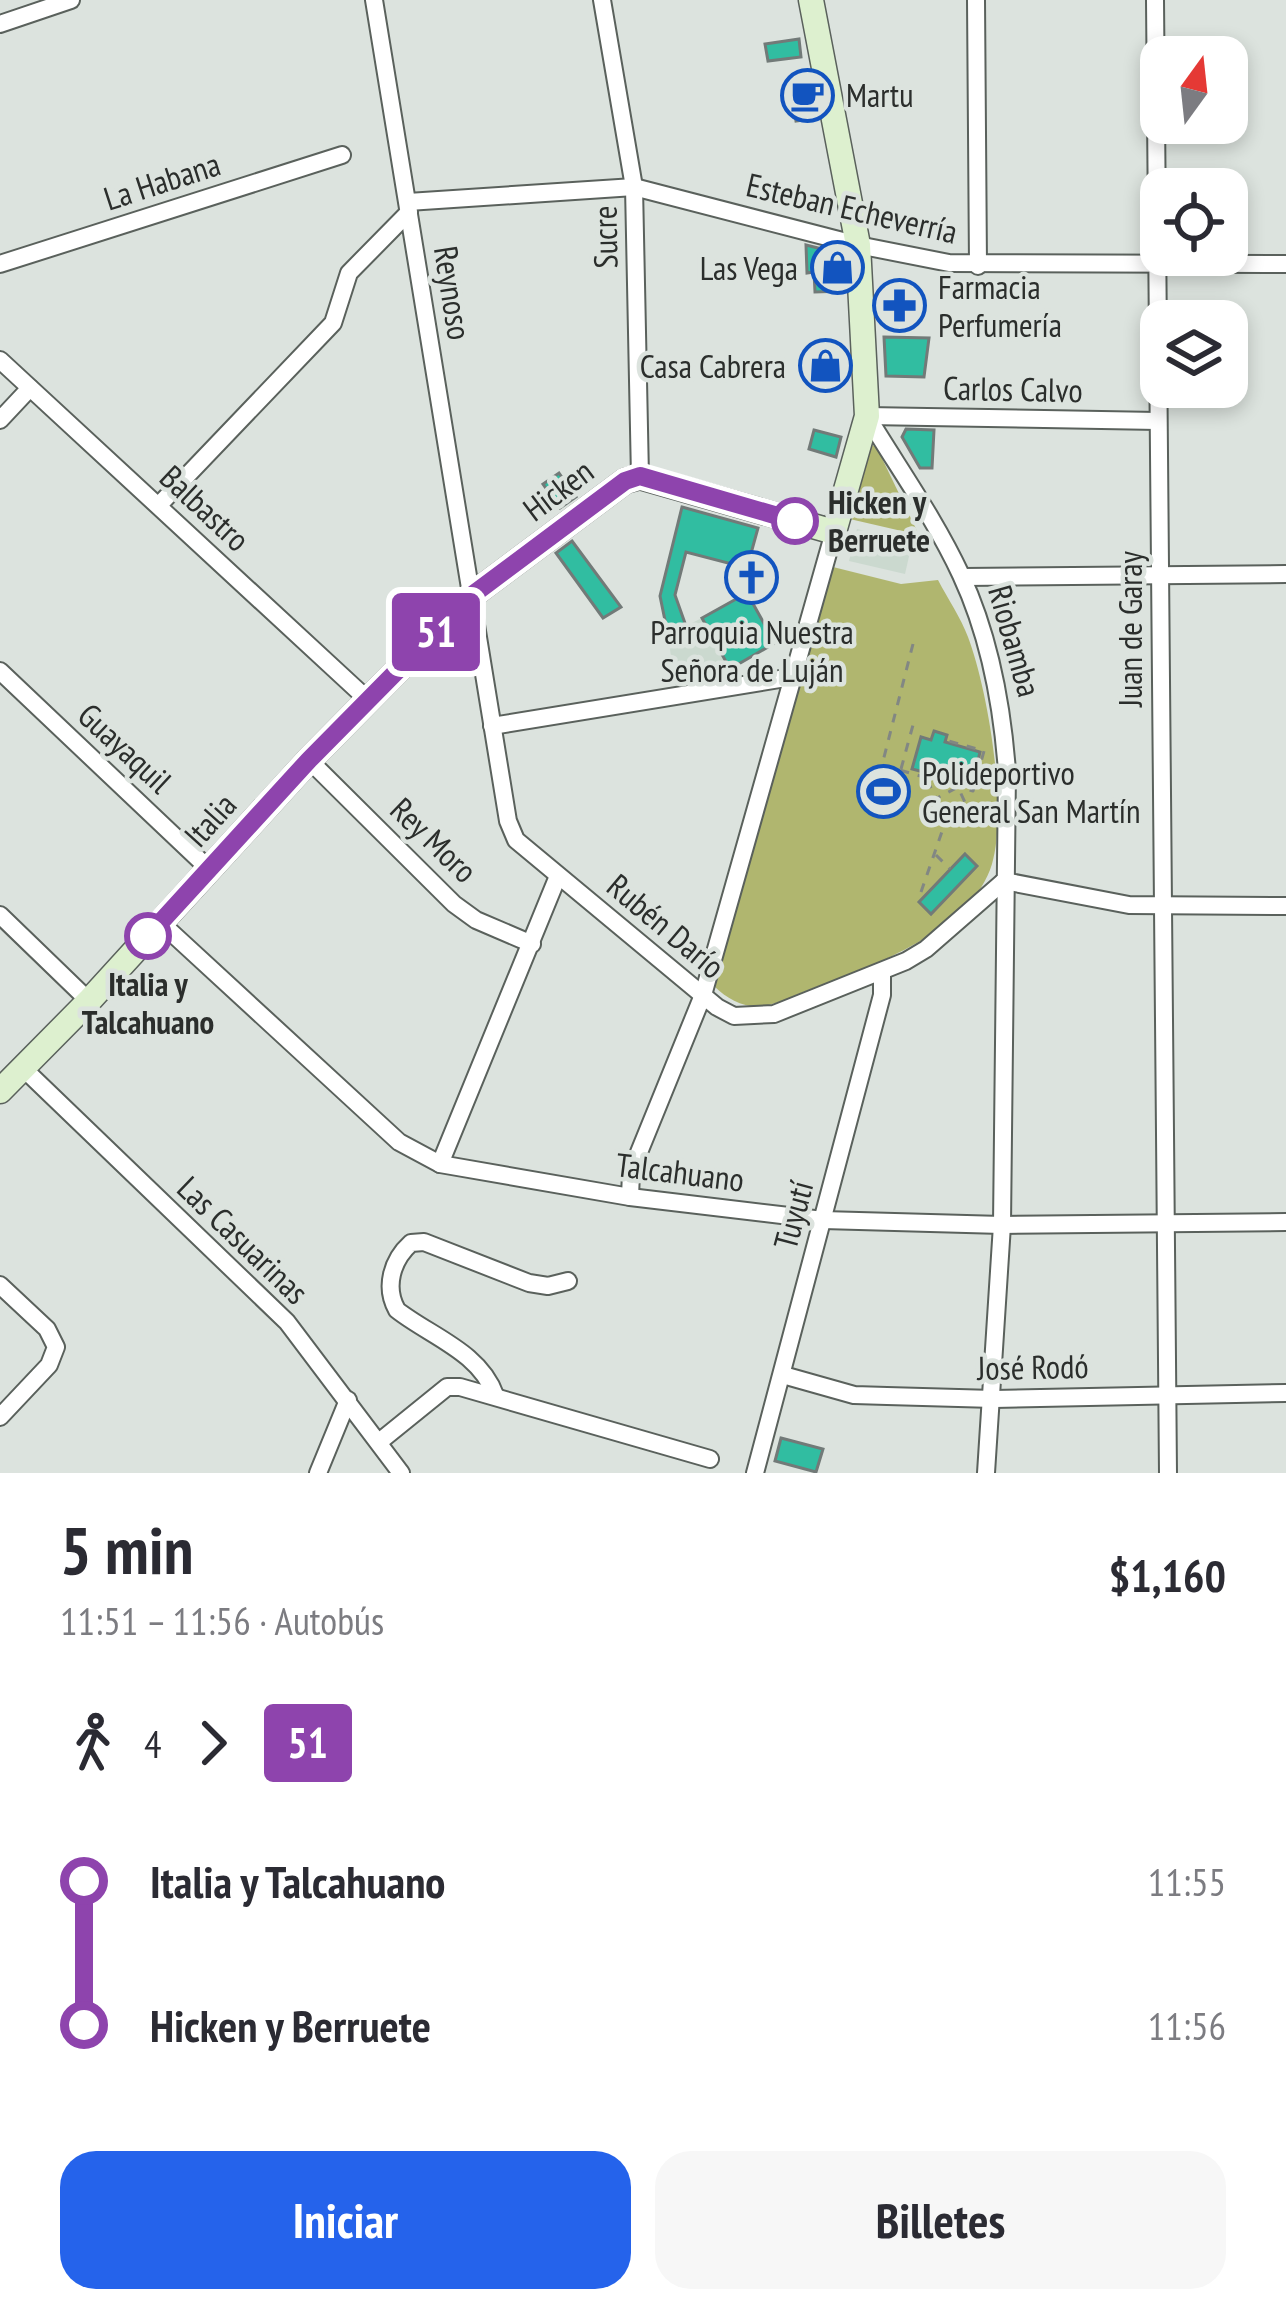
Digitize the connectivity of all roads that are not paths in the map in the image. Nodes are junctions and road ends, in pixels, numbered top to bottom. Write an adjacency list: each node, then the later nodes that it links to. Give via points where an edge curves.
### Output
1 (374, 0): 11 (street, Reynoso)
2 (602, 0): 10 (street, Sucre)
3 (811, 0): 12 (street, Riobamba)
4 (976, 0): 17 (street)
5 (1155, 0): 9 (street, Juan de Garay)
6 (64, 1): 7 (street)
7 (0, 24)
8 (342, 155): 13 (street, La Habana)
9 (1156, 168)
10 (634, 187): 11 (street, Esteban Echeverría); 12 (street, Esteban Echeverría); 24 (street, Sucre)
11 (408, 207): 25 (street, via 349,273 333,323); 30 (street, Reynoso)
12 (858, 245): 17 (street, Esteban Echeverría); 21 (street, Riobamba)
13 (0, 264)
14 (1248, 264): 15 (street, Esteban Echeverría)
15 (1286, 264)
16 (1140, 265): 17 (street, Esteban Echeverría)
17 (978, 266)
18 (1157, 276): 23 (street, Juan de Garay)
19 (0, 360): 20 (street, Balbastro)
20 (30, 388): 22 (street); 25 (street, Balbastro)
21 (867, 416): 23 (street, Carlos Calvo); 26 (street); 29 (street, Riobamba)
22 (0, 419)
23 (1158, 421): 28 (street, Juan de Garay)
24 (640, 476): 26 (street, Hicken); 30 (street, Hicken)
25 (159, 506): 33 (street, Balbastro)
26 (834, 532): 32 (street)
27 (1286, 574): 28 (street)
28 (1160, 577): 29 (street); 40 (street, Juan de Garay)
29 (963, 578): 38 (street, Riobamba, via 1003,722)
30 (471, 596): 33 (street, Italia); 34 (street, Rubén Darío)
31 (0, 670): 36 (street, Guayaquil)
32 (792, 677): 34 (street); 45 (street)
33 (368, 700): 35 (street, Italia)
34 (492, 726): 37 (street, Rubén Darío, via 512,833)
35 (309, 760): 36 (street, Italia); 43 (street, Rey Moro, via 454,904)
36 (209, 869): 42 (street, Italia)
37 (558, 876): 43 (street); 45 (street, Rubén Darío)
38 (1004, 881): 40 (street); 44 (street, Rubén Darío, via 926,949); 54 (street, Riobamba)
39 (1286, 906): 40 (street)
40 (1162, 907): 53 (street, Juan de Garay)
41 (0, 915): 46 (street)
42 (160, 922): 46 (street, Italia); 49 (street, Talcahuano, via 399,1142)
43 (532, 944): 49 (street)
44 (882, 972): 45 (street, Rubén Darío, via 774,1014 734,1016); 51 (street, Tuyutí)
45 (703, 995): 50 (street, via 632,1172)
46 (89, 1000): 47 (street, Italia)
47 (23, 1068): 48 (street, Italia); 62 (street, Las Casuarinas, via 286,1322)
48 (0, 1091)
49 (440, 1164): 50 (street, Talcahuano)
50 (630, 1197): 51 (street, Talcahuano)
51 (823, 1220): 54 (street, Talcahuano); 57 (street, Tuyutí)
52 (1286, 1222): 53 (street, Talcahuano)
53 (1166, 1224): 54 (street, Talcahuano); 60 (street, Juan de Garay)
54 (1003, 1225): 61 (street, Riobamba)
55 (568, 1281): 59 (street, via 529,1283 424,1242 405,1247 389,1283 397,1310 482,1370)
56 (0, 1285): 63 (street, via 56,1347)
57 (783, 1375): 61 (street, José Rodó, via 854,1395); 68 (street, Tuyutí)
58 (1286, 1393): 60 (street, José Rodó)
59 (495, 1395): 64 (street, via 447,1387); 65 (street)
60 (1166, 1395): 61 (street, José Rodó); 70 (street, Juan de Garay)
61 (994, 1399): 69 (street, Riobamba)
62 (348, 1400): 64 (street, Las Casuarinas); 66 (street)
63 (0, 1417)
64 (379, 1442): 67 (street, Las Casuarinas)
65 (710, 1459)
66 (318, 1473)
67 (401, 1473)
68 (755, 1473)
69 (986, 1473)
70 (1168, 1473)

